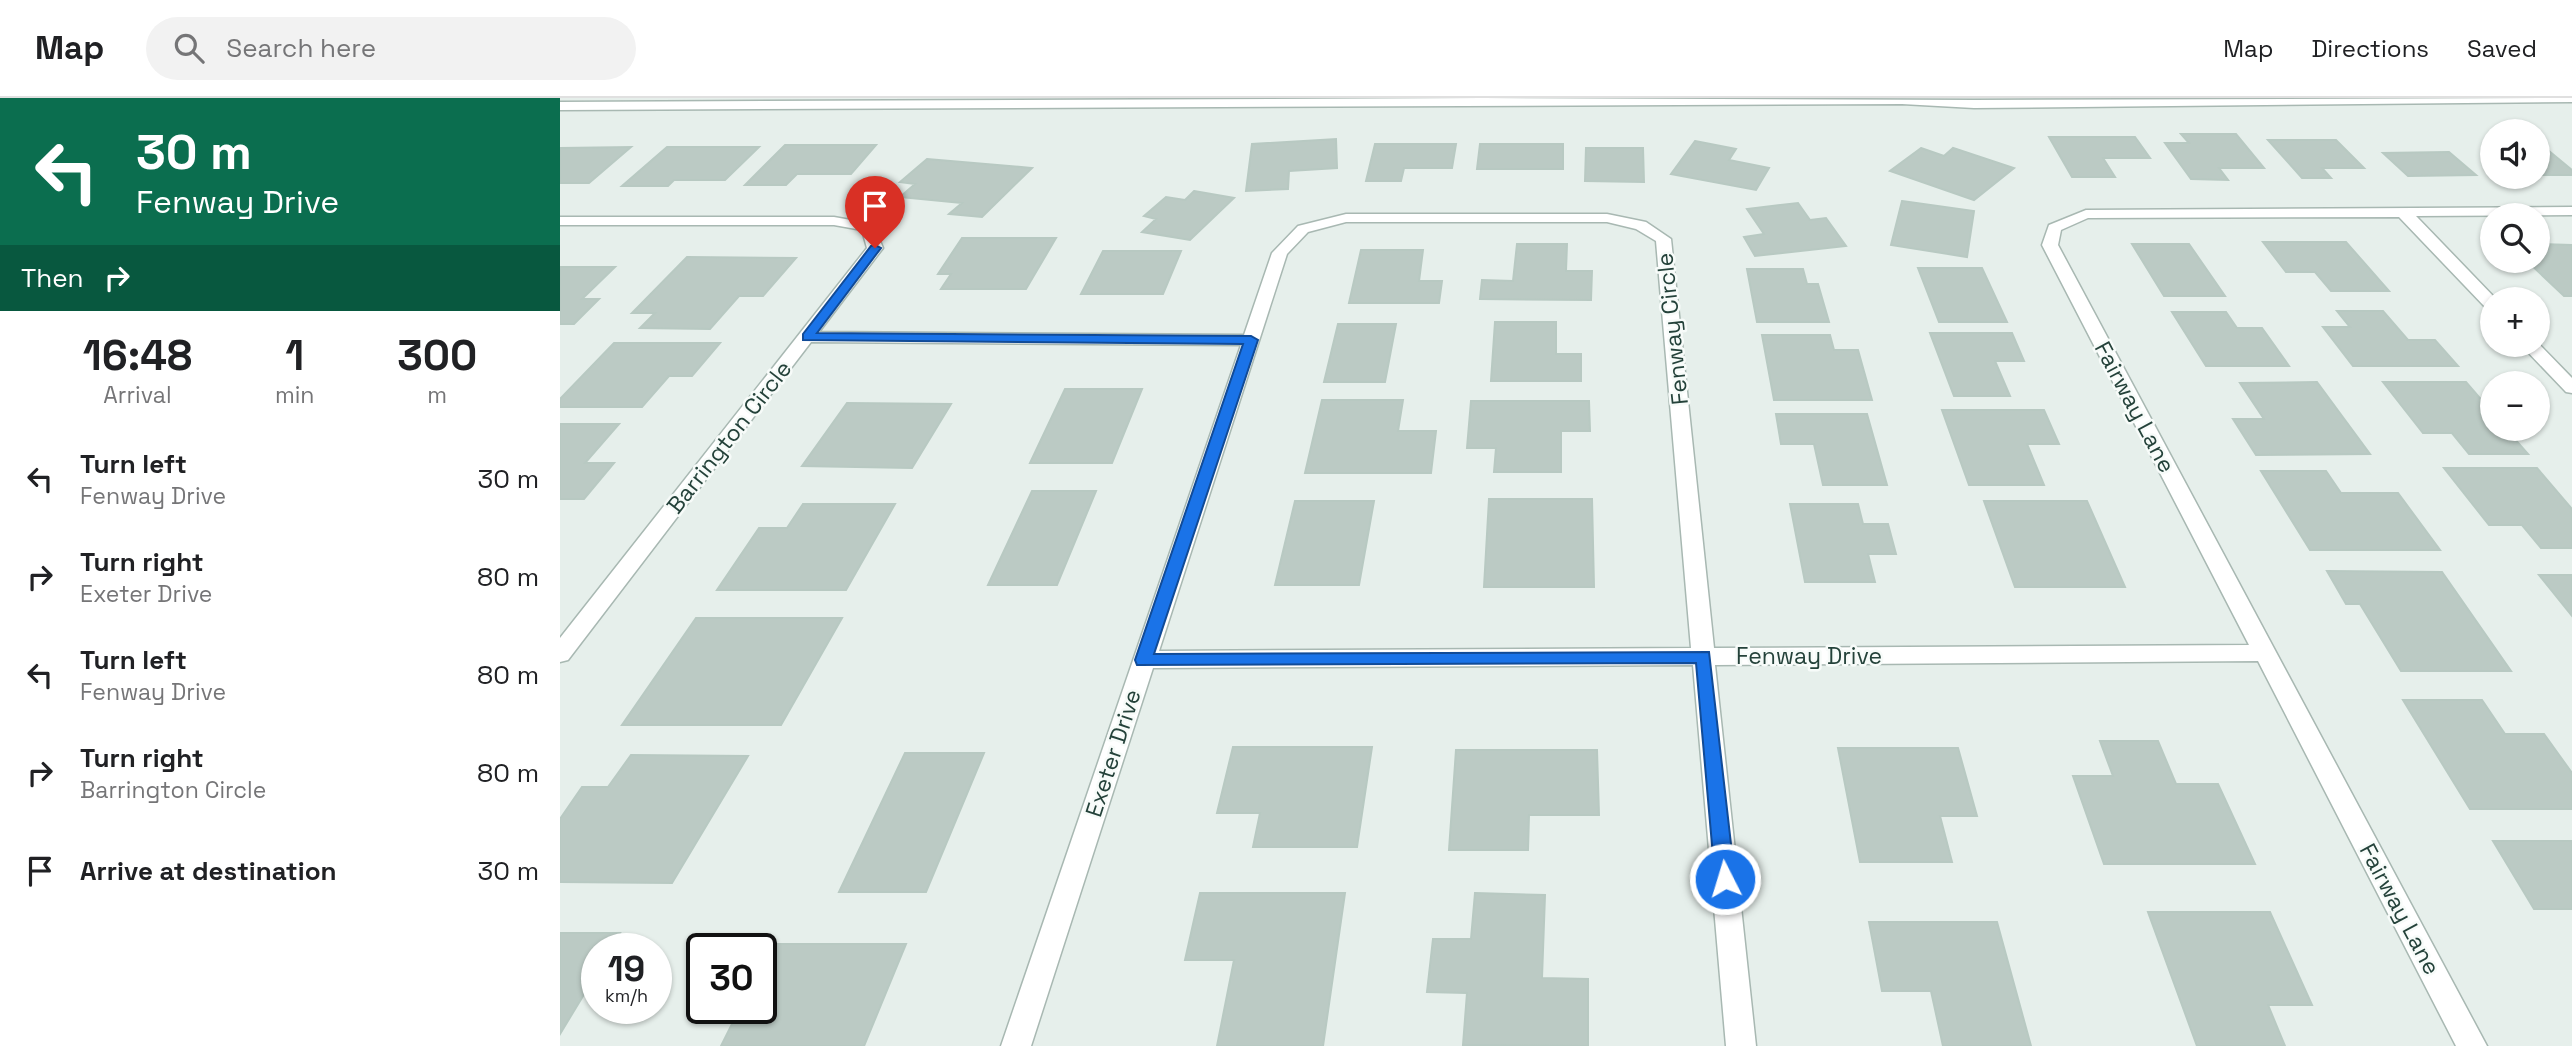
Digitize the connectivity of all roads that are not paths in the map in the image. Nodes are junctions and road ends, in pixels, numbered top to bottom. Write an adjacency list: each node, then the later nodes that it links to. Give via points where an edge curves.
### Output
1 (1932, 98): 3 (street)
2 (2572, 98): 4 (street)
3 (1902, 100): 4 (street, via 1974,104); 5 (street)
4 (2269, 100)
5 (560, 106)
6 (2572, 212): 7 (street, Fairway Lane)
7 (2404, 213): 10 (street); 15 (street, Fairway Lane, via 2086,214 2054,228 2050,245)
8 (560, 221): 11 (street, Barrington Circle, via 835,221 868,227 875,248)
9 (1303, 229): 12 (street, Exeter Drive, via 1280,253); 17 (street, Fenway Circle, via 1346,218 1607,218 1641,225 1663,239)
10 (2480, 292)
11 (807, 337): 12 (street); 16 (street, Barrington Circle)
12 (1251, 340): 18 (street, Exeter Drive)
13 (2542, 357): 14 (street)
14 (2572, 388)
15 (2264, 653): 17 (street, Fenway Drive); 21 (street, Fairway Lane)
16 (560, 654)
17 (1703, 657): 18 (street, Fenway Drive); 20 (street)
18 (1143, 660): 19 (street, Exeter Drive)
19 (1016, 1046)
20 (1741, 1046)
21 (2472, 1046)

